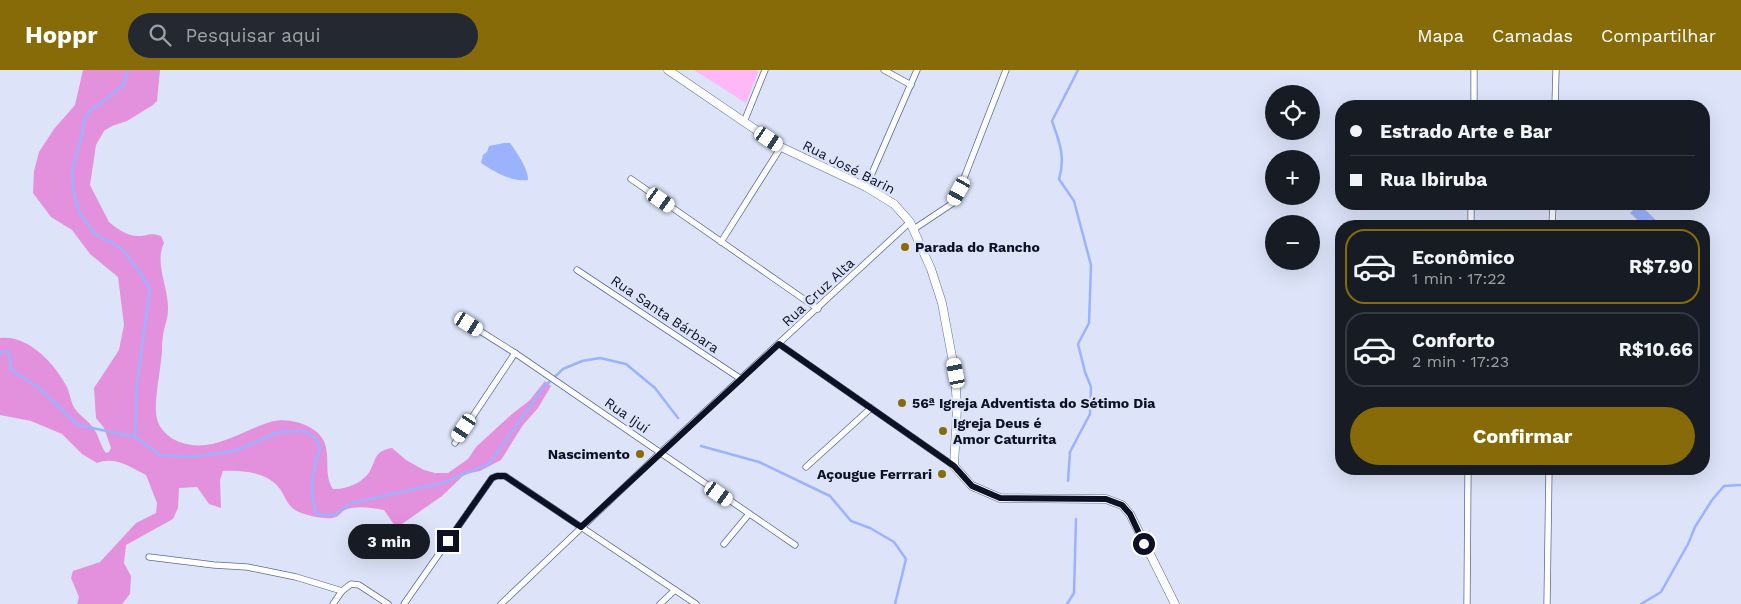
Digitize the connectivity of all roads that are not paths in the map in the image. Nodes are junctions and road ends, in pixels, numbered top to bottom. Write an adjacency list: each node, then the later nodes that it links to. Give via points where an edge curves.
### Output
1 (668, 70): 11 (main road, Rua José Barin)
2 (765, 70): 11 (street)
3 (884, 70): 8 (street)
4 (918, 70): 8 (street)
5 (1006, 70): 15 (street, Rua Cruz Alta, via 953,203)
6 (1474, 70): 9 (street)
7 (1556, 70): 10 (street)
8 (911, 85): 14 (street)
9 (1474, 100)
10 (1555, 100)
11 (744, 122): 12 (main road, Rua José Barin)
12 (781, 147): 14 (main road, Rua José Barin); 16 (street)
13 (631, 179): 16 (street)
14 (866, 188): 15 (main road, Rua José Barin, via 894,204)
15 (912, 226): 18 (street, Rua Cruz Alta); 26 (main road, Rua José Barin, via 932,268 956,373)
16 (721, 242): 18 (street)
17 (576, 270): 22 (street, Rua Santa Bárbara)
18 (818, 309): 20 (street, Rua Cruz Alta)
19 (469, 324): 21 (street, Rua Ijuí)
20 (779, 344): 22 (street, Rua Cruz Alta); 23 (street)
21 (514, 353): 24 (street); 25 (street, Rua Ijuí)
22 (741, 379): 25 (street, Rua Cruz Alta)
23 (871, 408): 26 (street); 27 (street)
24 (455, 443)
25 (660, 453): 30 (street, Rua Ijuí); 31 (street, Rua Cruz Alta)
26 (954, 466): 43 (main road, via 972,486 1000,498 1106,499 1122,505 1130,514)
27 (806, 467)
28 (1468, 475): 44 (street)
29 (1549, 475): 45 (street)
30 (748, 514): 32 (street); 33 (street, Rua Ijuí)
31 (581, 527): 35 (street); 39 (street, via 505,476 492,478); 40 (street, Rua Cruz Alta)
32 (724, 544)
33 (795, 545)
34 (148, 557): 36 (street, via 247,567)
35 (675, 590): 41 (street); 42 (street)
36 (342, 591): 37 (street); 38 (street, via 351,584 359,585)
37 (333, 604)
38 (388, 604)
39 (404, 604)
40 (501, 604)
41 (660, 604)
42 (696, 604)
43 (1175, 604)
44 (1467, 604)
45 (1548, 604)

